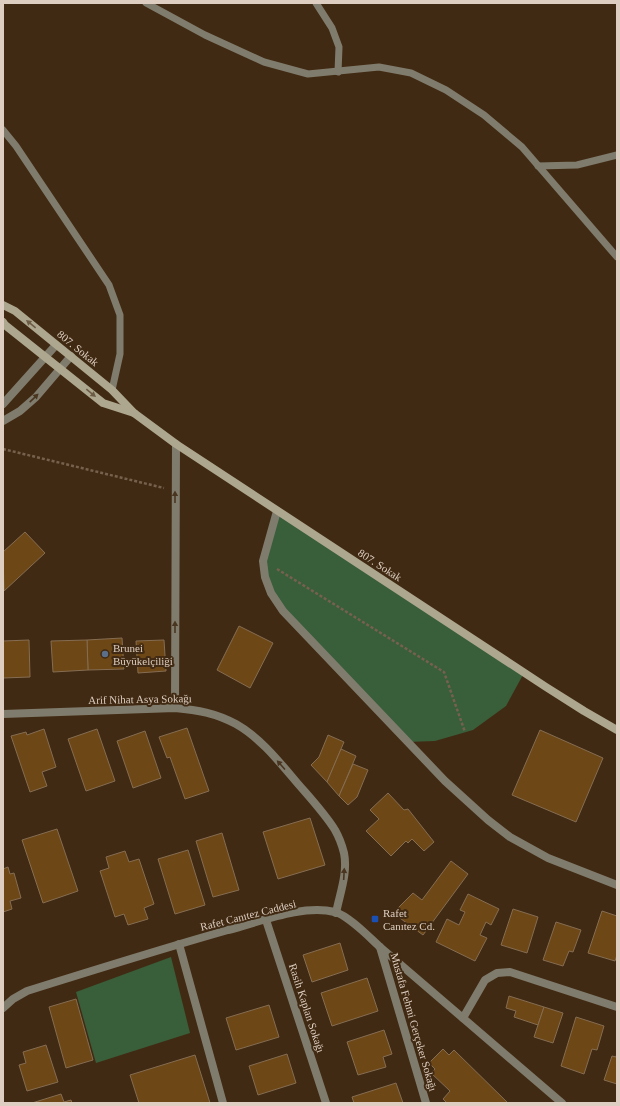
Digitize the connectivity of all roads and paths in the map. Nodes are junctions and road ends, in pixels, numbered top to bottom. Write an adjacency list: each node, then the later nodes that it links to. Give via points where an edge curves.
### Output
1 (146, 3): 3 (lane, via 205,35 264,62 308,74)
2 (316, 3): 3 (lane, via 332,28 339,47)
3 (338, 72): 6 (lane, via 380,67 411,73 446,90 484,115 522,147)
4 (3, 130): 14 (lane, via 109,285 120,315 120,354)
5 (617, 154): 6 (lane, via 577,165)
6 (538, 166): 7 (lane)
7 (617, 257)
8 (3, 305): 10 (main road, 807. Sokak, one-way to 8, via 15,311)
9 (3, 322): 12 (main road, 807. Sokak)
10 (56, 345): 11 (main road, 807. Sokak); 12 (street)
11 (71, 356): 13 (street); 14 (main road, 807. Sokak)
12 (45, 357): 13 (main road, 807. Sokak); 15 (street)
13 (60, 369): 16 (main road, 807. Sokak, one-way to 16, via 103,403); 17 (street, one-way to 13, via 36,397)
14 (112, 390): 16 (main road, 807. Sokak)
15 (3, 404)
16 (134, 413): 18 (main road, 807. Sokak)
17 (3, 421)
18 (176, 444): 20 (street); 21 (main road, 807. Sokak)
19 (3, 449): 20 (path)
20 (175, 491): 23 (street, one-way to 20)
21 (277, 511): 22 (street); 25 (main road, 807. Sokak, via 553,692)
22 (263, 561): 26 (path, via 444,672); 27 (street, via 271,593 283,611 469,805 530,849)
23 (175, 708): 24 (street, Arif Nihat Asya Sokağı); 28 (street, Arif Nihat Asya Sokağı, one-way to 23, via 344,878 344,854 341,843 326,817 292,777 252,736 237,725 198,710)
24 (3, 714)
25 (617, 730)
26 (465, 732)
27 (617, 885)
28 (336, 912): 29 (street, Rafet Canıtez Caddesi, via 312,910); 31 (street, Rafet Canıtez Caddesi, via 354,923)
29 (266, 920): 30 (street, Rafet Canıtez Caddesi); 36 (street, Rasih Kaplan Sokağı)
30 (179, 944): 33 (street, Rafet Canıtez Caddesi, via 28,991); 35 (street)
31 (380, 947): 34 (street, Rafet Canıtez Caddesi); 37 (street, Mustafa Fehmi Gerçeker Sokağı)
32 (617, 1007): 34 (street, via 510,972 497,973 485,980)
33 (3, 1008)
34 (462, 1018): 38 (street, Rafet Canıtez Caddesi)
35 (223, 1103)
36 (326, 1103)
37 (426, 1103)
38 (562, 1103)

